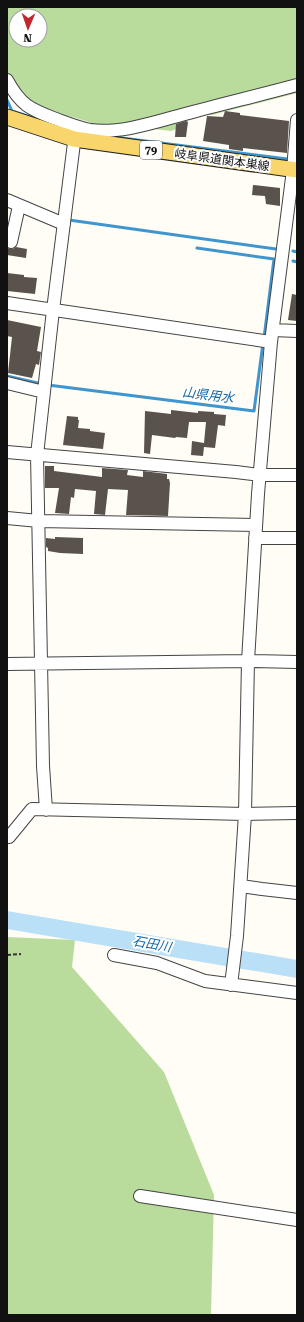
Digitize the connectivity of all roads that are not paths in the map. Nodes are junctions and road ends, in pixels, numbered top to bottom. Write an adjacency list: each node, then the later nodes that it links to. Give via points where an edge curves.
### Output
1 (7, 80): 5 (street, via 19,100)
2 (297, 85): 5 (street, via 143,125)
3 (7, 117): 5 (main road, 岐阜県道関本巣線 / 79)
4 (297, 120): 6 (street)
5 (75, 133): 6 (main road, 岐阜県道関本巣線 / 79); 9 (street)
6 (295, 170): 13 (street)
7 (7, 200): 8 (street)
8 (19, 206): 9 (street); 10 (street)
9 (64, 224): 12 (street)
10 (11, 242)
11 (7, 303): 12 (street)
12 (53, 310): 15 (street); 17 (street)
13 (273, 330): 14 (street); 15 (street)
14 (297, 332)
15 (271, 342): 20 (street)
16 (7, 383): 17 (street)
17 (44, 387): 19 (street)
18 (7, 452): 19 (street)
19 (37, 455): 20 (street); 23 (street)
20 (260, 475): 21 (street); 24 (street)
21 (297, 475)
22 (7, 518): 23 (street)
23 (39, 521): 24 (street); 29 (street)
24 (256, 525): 25 (street)
25 (255, 538): 26 (street); 27 (street)
26 (297, 538)
27 (248, 661): 28 (street); 29 (street); 33 (street)
28 (297, 662)
29 (42, 663): 30 (street); 31 (street)
30 (7, 664)
31 (46, 810): 33 (street); 34 (street, via 32,809)
32 (297, 813): 33 (street)
33 (246, 814): 35 (street)
34 (7, 837)
35 (241, 886): 36 (street); 38 (street, via 238,936)
36 (297, 893)
37 (114, 955): 38 (street, via 157,963 205,981)
38 (231, 980): 39 (street)
39 (297, 993)
40 (140, 1196): 41 (street)
41 (297, 1220)

